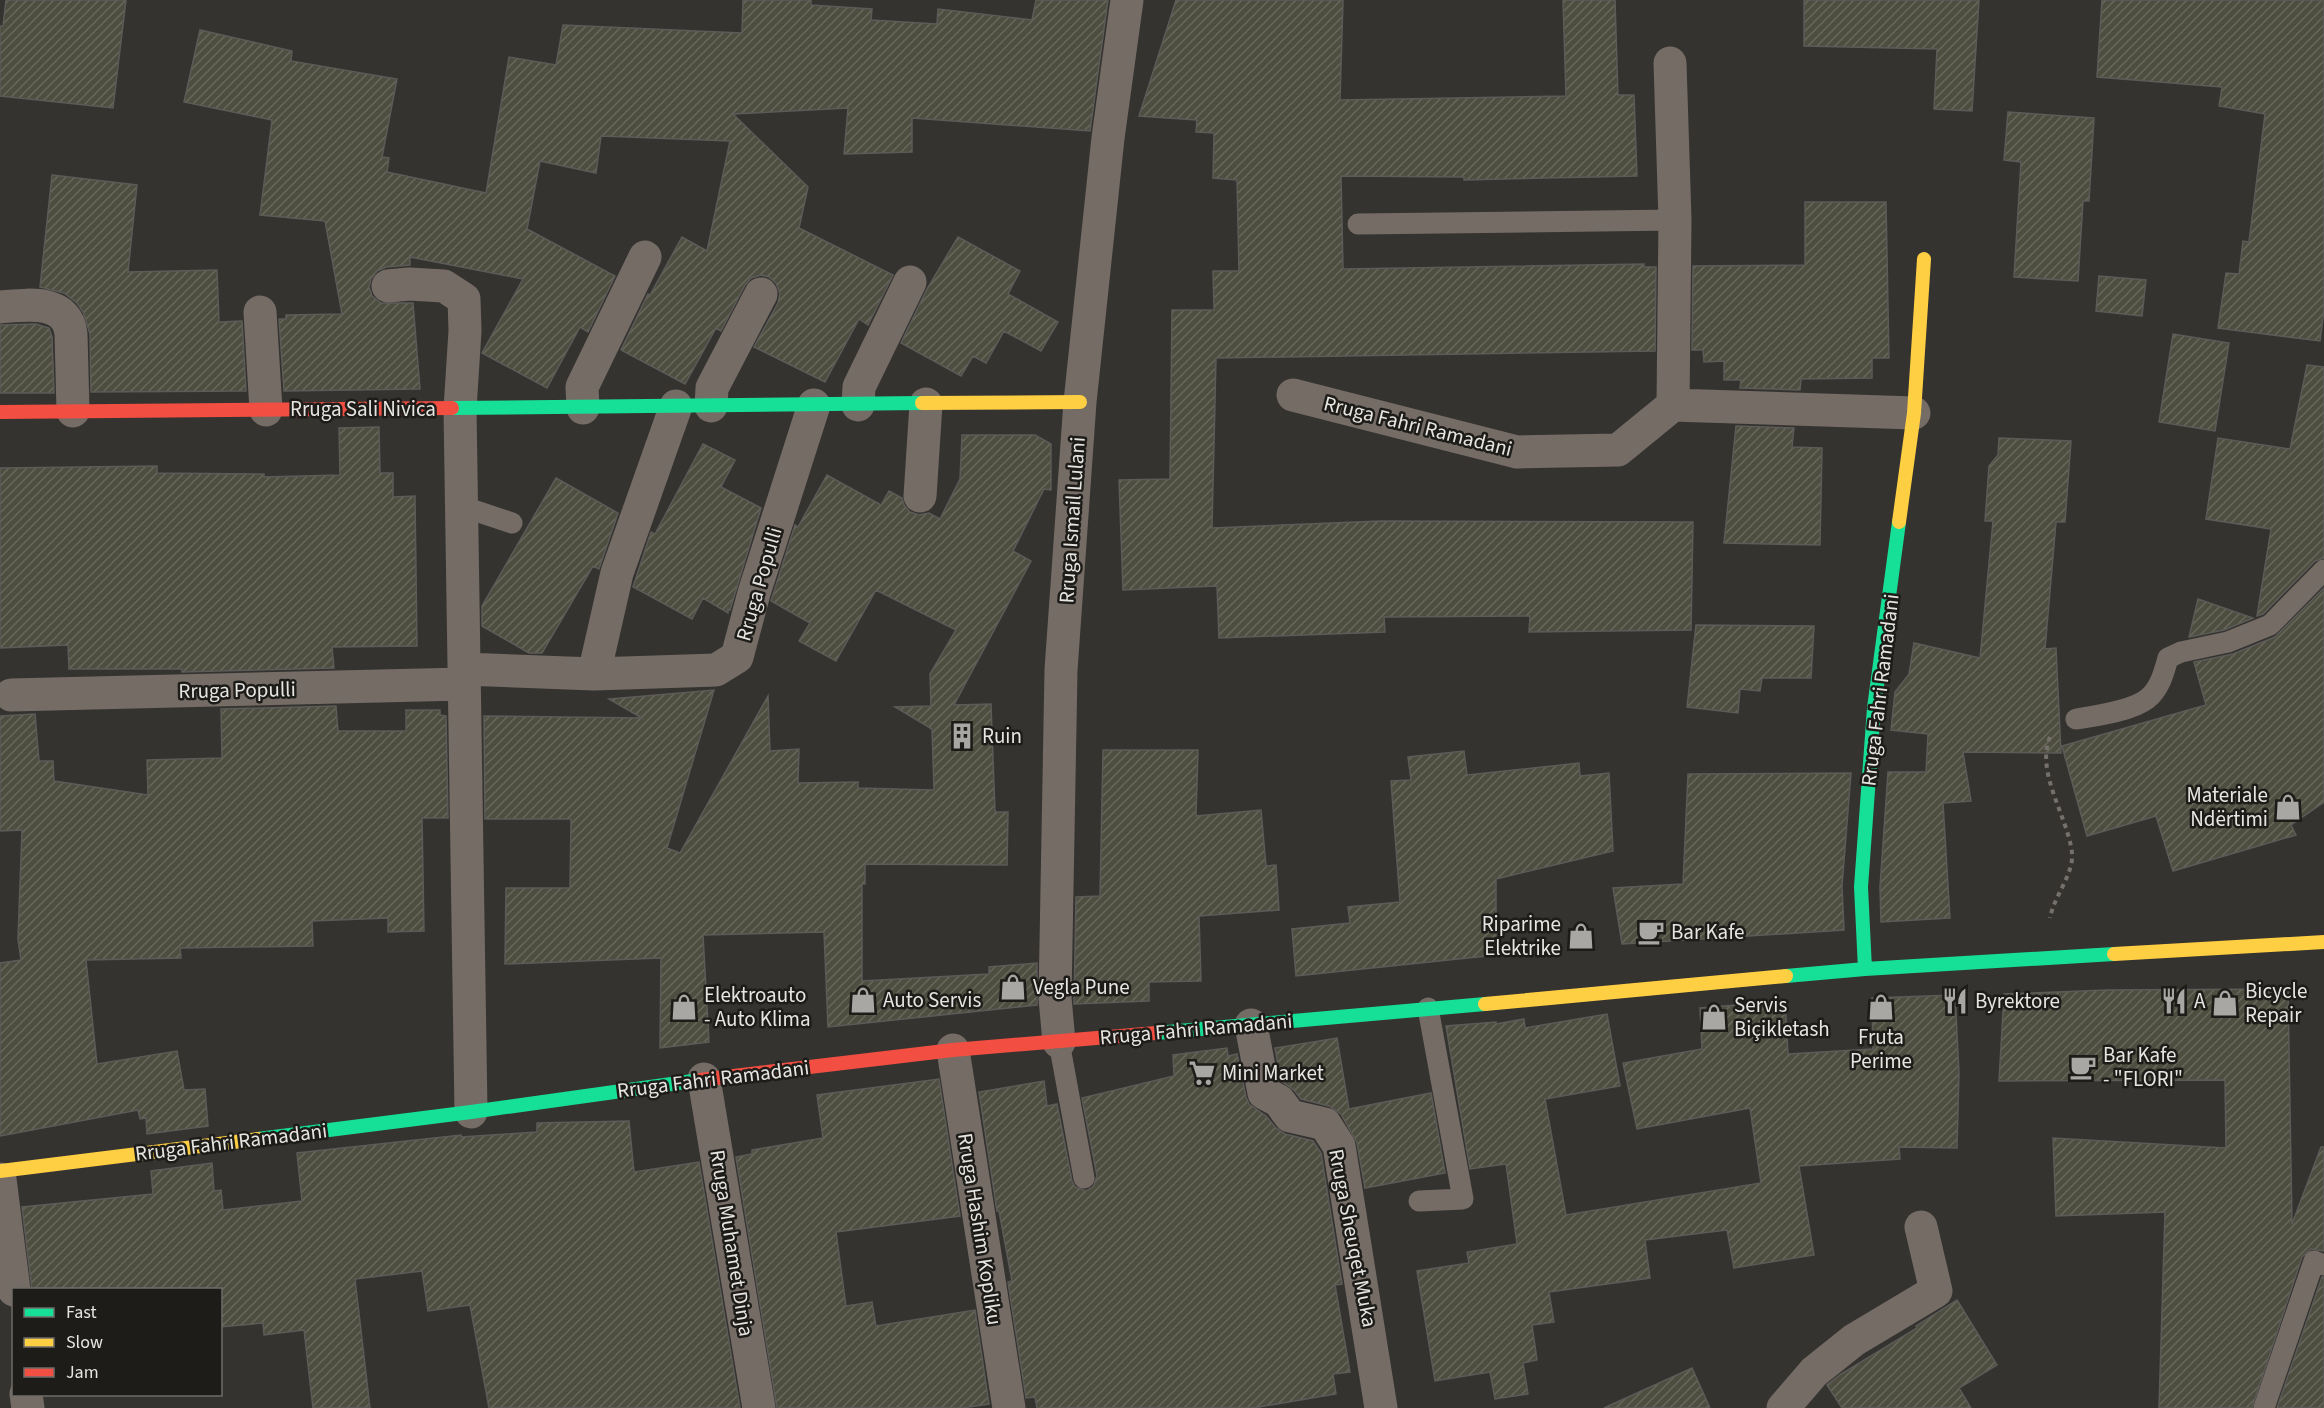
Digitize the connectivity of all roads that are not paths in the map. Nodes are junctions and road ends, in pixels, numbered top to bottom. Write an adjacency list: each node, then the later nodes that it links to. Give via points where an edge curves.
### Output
1 (1127, 0): 13 (street, Rruga Ismail Lulani)
2 (1670, 63): 3 (street)
3 (1675, 219): 4 (lane); 17 (street)
4 (1358, 224)
5 (645, 256): 20 (street, via 582,387)
6 (1924, 259): 25 (street, Rruga Fahri Ramadani)
7 (910, 282): 16 (street, via 859,387)
8 (388, 286): 21 (street, Rruga Sali Nivica, via 444,286 464,299)
9 (761, 294): 19 (street, via 712,388)
10 (0, 307): 23 (street, via 50,307 63,314 70,324)
11 (260, 312): 22 (street, Rruga Sali Nivica)
12 (1293, 395): 17 (street, Rruga Fahri Ramadani, via 1517,452 1618,450)
13 (1080, 402): 14 (street, Rruga Sali Nivica); 38 (street, Rruga Ismail Lulani, via 1061,670 1055,998)
14 (926, 404): 16 (street, Rruga Sali Nivica); 26 (street)
15 (814, 405): 16 (street, Rruga Sali Nivica); 19 (street, Rruga Sali Nivica); 30 (street, Rruga Populli, via 737,657 716,670)
16 (858, 405)
17 (1673, 405): 25 (street)
18 (676, 406): 19 (street, Rruga Sali Nivica); 20 (street, Rruga Sali Nivica); 30 (street, via 617,573)
19 (711, 406)
20 (582, 408): 21 (street, Rruga Sali Nivica)
21 (460, 409): 22 (street, Rruga Sali Nivica); 27 (street)
22 (266, 410): 23 (street, Rruga Sali Nivica)
23 (73, 411): 24 (street, Rruga Sali Nivica)
24 (0, 412)
25 (1914, 413): 35 (street, Rruga Fahri Ramadani, via 1874,708 1861,887)
26 (920, 496)
27 (461, 506): 28 (lane); 31 (street)
28 (512, 523)
29 (2324, 570): 33 (lane, via 2270,625 2228,642 2168,658 2161,681 2147,699 2113,713)
30 (594, 674): 31 (street, Rruga Populli)
31 (464, 676): 32 (street, Rruga Populli); 41 (street)
32 (11, 695)
33 (2076, 719)
34 (2324, 942): 35 (street, Rruga Fahri Ramadani)
35 (1865, 969): 36 (street, Rruga Fahri Ramadani)
36 (1428, 1008): 37 (street, Rruga Fahri Ramadani); 45 (lane, via 1463,1199)
37 (1251, 1025): 38 (street, Rruga Fahri Ramadani); 49 (street, Rruga Sheuqet Muka, via 1264,1093 1279,1101 1290,1116 1325,1124 1339,1146 1374,1354)
38 (1059, 1042): 39 (street, Rruga Fahri Ramadani); 43 (lane)
39 (953, 1050): 40 (street, Rruga Fahri Ramadani); 51 (street, Rruga Hashim Kopliku)
40 (704, 1079): 41 (street, Rruga Fahri Ramadani); 50 (street, Rruga Muhamet Dinja)
41 (471, 1112): 42 (street, Rruga Fahri Ramadani)
42 (0, 1171)
43 (1084, 1178)
44 (0, 1179): 48 (street)
45 (1419, 1201)
46 (1921, 1227): 52 (street, via 1936,1291 1854,1340 1814,1372)
47 (2324, 1265): 53 (lane, via 2314,1261)
48 (14, 1288)
49 (1377, 1401)
50 (759, 1408)
51 (1009, 1408)
52 (1784, 1408)
53 (2264, 1408)

